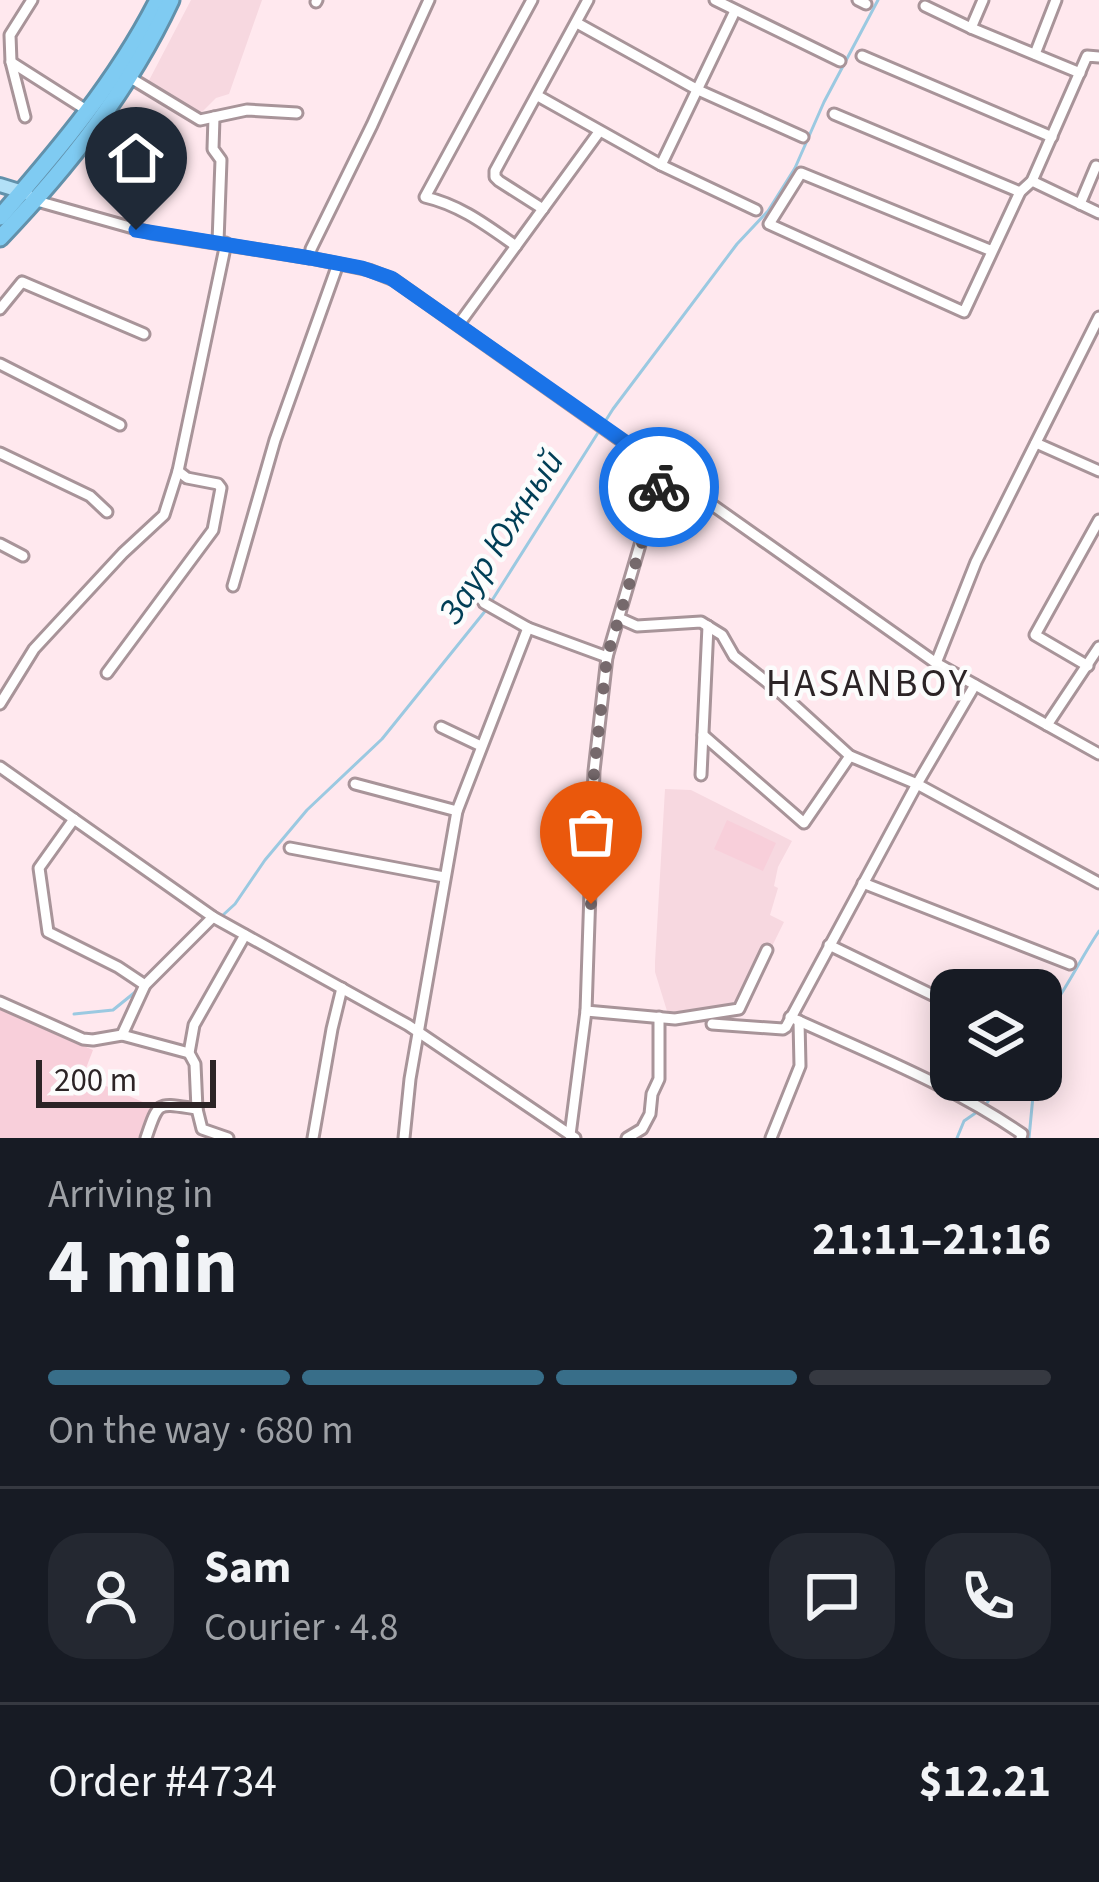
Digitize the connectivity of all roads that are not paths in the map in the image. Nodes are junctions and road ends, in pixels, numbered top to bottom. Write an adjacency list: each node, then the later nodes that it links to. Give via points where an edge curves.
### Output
1 (32, 0): 18 (street, via 10,35)
2 (158, 0): 26 (highway)
3 (171, 0): 20 (highway)
4 (429, 0): 48 (street)
5 (532, 0): 46 (street, via 424,197 470,213)
6 (587, 0): 12 (street)
7 (715, 0): 11 (street)
8 (983, 0): 13 (street)
9 (1056, 0): 14 (street)
10 (926, 6): 13 (street)
11 (735, 11): 17 (street); 21 (street)
12 (577, 23): 21 (street); 22 (street)
13 (971, 28): 14 (street)
14 (1035, 53): 19 (street)
15 (862, 56): 30 (street)
16 (1099, 57): 19 (street, via 1087,56)
17 (840, 61)
18 (11, 62): 25 (street); 26 (street)
19 (1080, 73): 30 (street)
20 (129, 77): 26 (highway); 27 (street, via 200,120)
21 (698, 90): 29 (street); 31 (street)
22 (538, 96): 28 (street); 40 (street, via 495,177)
23 (297, 113): 27 (street)
24 (834, 114): 36 (street)
25 (25, 117)
26 (90, 117): 34 (highway); 37 (highway)
27 (214, 117): 45 (street)
28 (599, 132): 31 (street); 40 (street)
29 (803, 137)
30 (1052, 137): 33 (street)
31 (661, 165): 41 (street)
32 (1096, 166): 38 (street)
33 (1032, 181): 36 (street); 38 (street)
34 (51, 184): 37 (highway); 39 (street)
35 (0, 186): 37 (main road); 43 (main road)
36 (1020, 192): 47 (street)
37 (30, 195): 39 (street); 43 (highway); 44 (highway)
38 (1080, 204): 42 (street)
39 (56, 205): 45 (street, via 151,233)
40 (542, 209): 46 (street)
41 (756, 210)
42 (1099, 213)
43 (0, 215)
44 (0, 238)
45 (222, 242): 48 (street); 59 (street)
46 (516, 246): 52 (street)
47 (992, 251): 47 (street, via 964,312 769,224 801,173)
48 (310, 258): 49 (street)
49 (338, 264): 52 (street, via 391,278); 65 (street)
50 (0, 309): 53 (street, via 22,282)
51 (1099, 317): 56 (street)
52 (459, 324): 58 (street)
53 (144, 334)
54 (0, 364): 55 (street)
55 (120, 425)
56 (1036, 443): 60 (street); 72 (street)
57 (0, 453): 61 (street)
58 (665, 470): 67 (street); 72 (street)
59 (178, 471): 74 (street, via 221,488 213,530); 76 (street, via 160,520 34,649)
60 (1099, 471)
61 (107, 512)
62 (1099, 520): 73 (street, via 1035,634)
63 (0, 544): 64 (street)
64 (23, 556)
65 (232, 586)
66 (484, 603): 69 (street)
67 (619, 618): 68 (street, via 637,626); 71 (street)
68 (708, 626): 79 (street); 82 (street)
69 (528, 628): 71 (street); 80 (street)
70 (1099, 647): 73 (street)
71 (607, 657): 102 (street, via 594,771)
72 (936, 663): 75 (street)
73 (1088, 666): 77 (street)
74 (107, 673)
75 (975, 685): 77 (street); 86 (street)
76 (0, 704)
77 (1047, 725): 81 (street)
78 (441, 728): 80 (street)
79 (703, 735): 82 (street, via 804,824); 84 (street)
80 (481, 746): 87 (street)
81 (1099, 754)
82 (850, 756): 86 (street)
83 (0, 767): 88 (street)
84 (701, 775)
85 (355, 784): 87 (street)
86 (917, 784): 91 (street); 92 (street)
87 (458, 811): 90 (street)
88 (74, 819): 93 (street); 98 (street, via 39,868 48,932)
89 (290, 848): 90 (street)
90 (444, 877): 106 (street)
91 (863, 883): 95 (street); 97 (street)
92 (1099, 883)
93 (213, 917): 94 (street); 98 (street)
94 (245, 935): 99 (street); 108 (street, via 194,1025)
95 (829, 945): 100 (street); 104 (street)
96 (767, 950): 103 (street, via 740,1010)
97 (1070, 964)
98 (146, 985): 107 (street)
99 (343, 988): 106 (street); 113 (street)
100 (930, 994)
101 (0, 1002): 107 (street, via 82,1039)
102 (586, 1011): 103 (street); 110 (street)
103 (659, 1017): 115 (street, via 650,1114)
104 (795, 1019): 105 (street, via 783,1029); 116 (street, via 800,1066); 117 (street, via 953,1091)
105 (712, 1024)
106 (420, 1033): 110 (street); 114 (street)
107 (122, 1035): 108 (street)
108 (189, 1053): 109 (street)
109 (197, 1109): 111 (street, via 161,1106); 112 (street, via 202,1129)
110 (573, 1136)
111 (146, 1138)
112 (228, 1138)
113 (313, 1138)
114 (404, 1138)
115 (627, 1138)
116 (771, 1138)
117 (1021, 1138)

